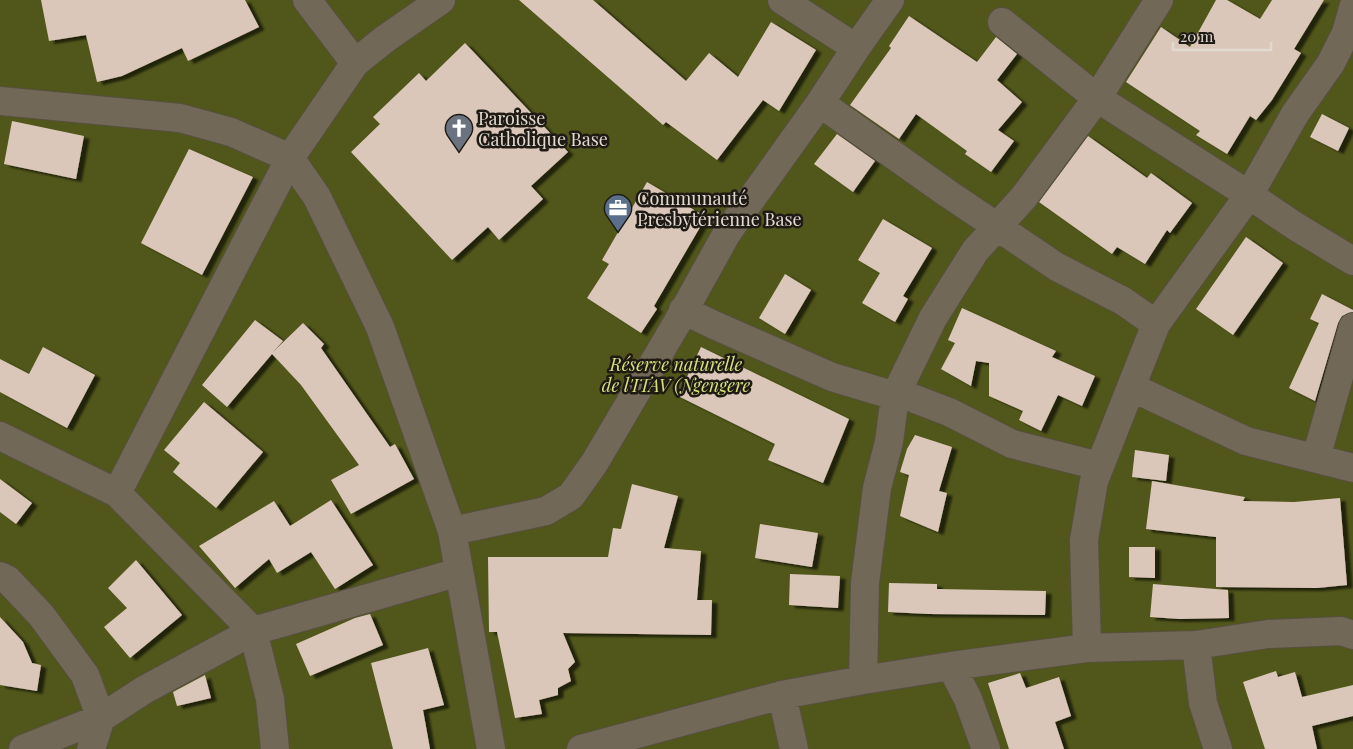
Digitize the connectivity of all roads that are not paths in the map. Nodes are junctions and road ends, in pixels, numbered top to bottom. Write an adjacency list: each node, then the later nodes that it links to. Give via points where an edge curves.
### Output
1 (307, 0): 9 (street)
2 (441, 0): 9 (street)
3 (782, 0): 8 (street)
4 (890, 0): 8 (street)
5 (1159, 0): 10 (street)
6 (1353, 8): 14 (street, via 1346,33 1331,64 1295,114)
7 (1002, 22): 10 (street)
8 (856, 48): 12 (street)
9 (355, 63): 13 (street)
10 (1097, 98): 14 (street); 15 (street, via 1024,197)
11 (0, 101): 13 (street, via 180,118 231,132)
12 (820, 104): 15 (street); 17 (street, via 727,233)
13 (290, 158): 26 (street); 27 (street, via 317,197 380,328)
14 (1250, 195): 16 (street); 18 (street)
15 (997, 227): 18 (street); 21 (street, via 975,251 933,318)
16 (1353, 260)
17 (683, 310): 21 (street, via 832,377); 27 (street, via 595,462 571,496 546,511)
18 (1156, 324): 20 (street)
19 (1353, 327): 23 (street)
20 (1131, 387): 23 (street, via 1246,441); 24 (street)
21 (895, 396): 24 (street, via 907,396 949,412 1012,444); 35 (street, via 865,583)
22 (0, 436): 26 (street)
23 (1316, 458): 25 (street)
24 (1099, 466): 33 (street, via 1084,540)
25 (1353, 468)
26 (117, 493): 30 (street)
27 (452, 531): 28 (street)
28 (459, 572): 30 (street); 41 (street)
29 (0, 576): 37 (street, via 8,580 41,615 66,648 85,675)
30 (253, 631): 37 (street, via 144,690); 40 (street, via 270,700)
31 (1353, 635): 32 (street, via 1340,631 1268,634)
32 (1196, 644): 33 (street); 45 (street, via 1203,703)
33 (1087, 648): 34 (street)
34 (951, 666): 35 (street); 44 (street)
35 (863, 680): 36 (street)
36 (782, 695): 42 (street); 43 (street)
37 (101, 718): 38 (street); 39 (street)
38 (23, 749)
39 (92, 749)
40 (275, 749)
41 (492, 749)
42 (582, 749)
43 (794, 749)
44 (986, 749)
45 (1218, 749)

